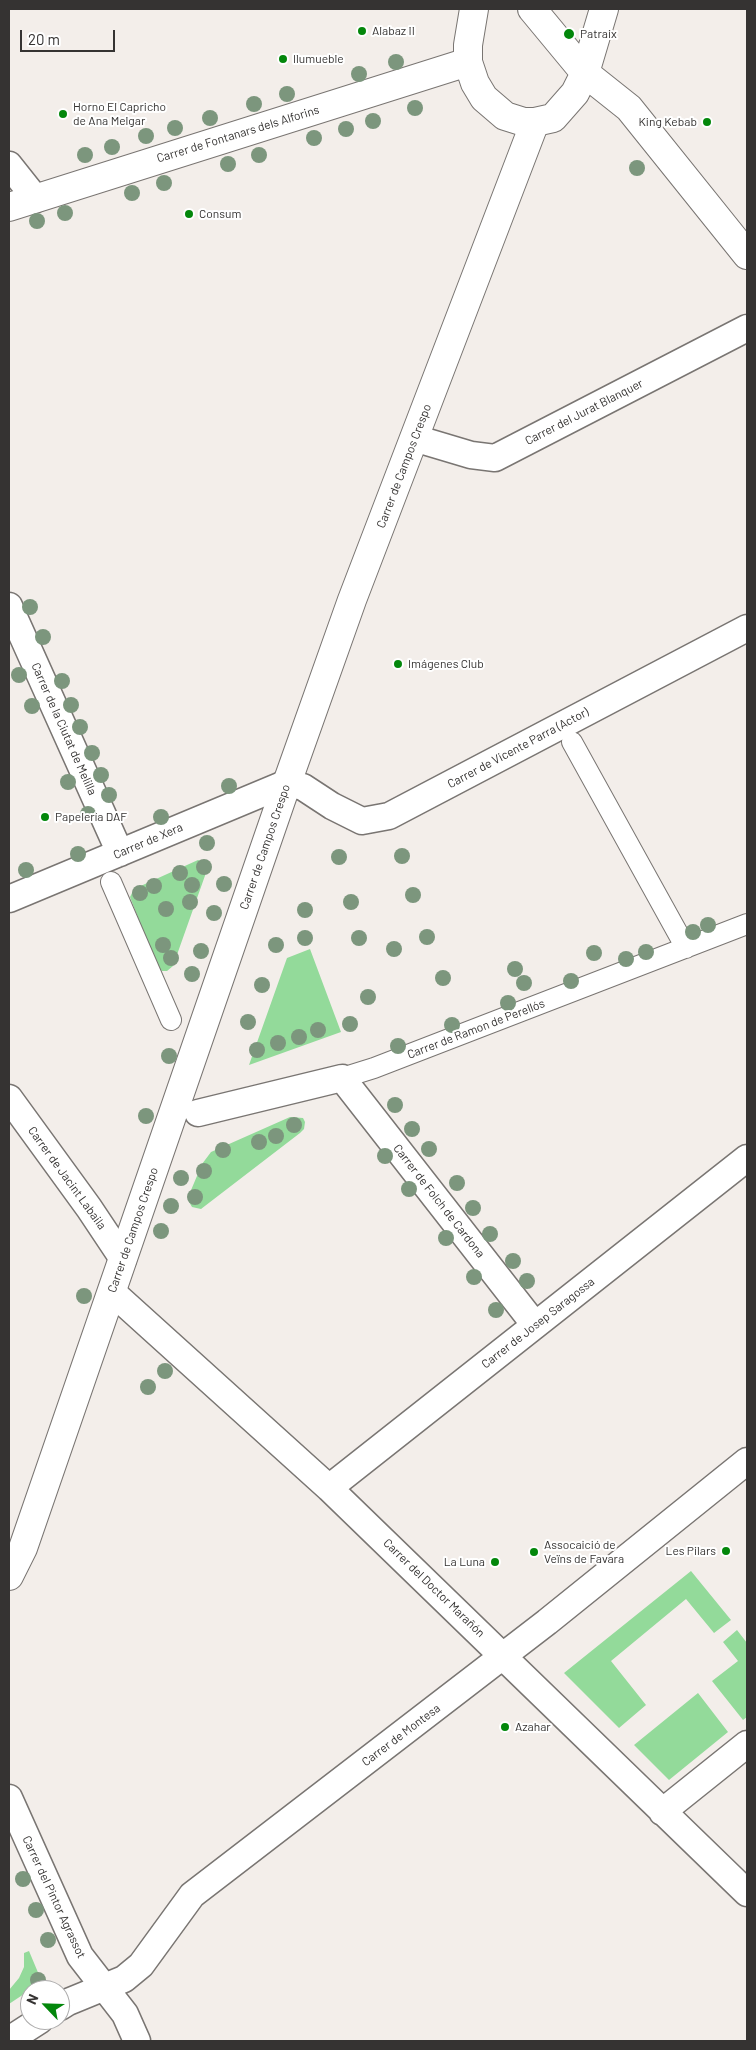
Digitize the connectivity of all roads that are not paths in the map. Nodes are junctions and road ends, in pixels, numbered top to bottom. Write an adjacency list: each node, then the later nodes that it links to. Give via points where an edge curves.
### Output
1 (474, 9): 4 (street)
2 (532, 9): 5 (street)
3 (605, 14): 5 (street)
4 (468, 62): 6 (street, via 474,83 496,109 513,120); 8 (street, Carrer de Fontanars dels Alforins)
5 (585, 73): 6 (street, via 565,107 553,118); 10 (street, via 629,108)
6 (535, 122): 12 (street, Carrer de Campos Crespo)
7 (9, 165): 8 (street)
8 (36, 199): 9 (street, Carrer de Fontanars dels Alforins)
9 (9, 207)
10 (746, 252)
11 (747, 328): 12 (street, Carrer del Jurat Blanquer, via 495,458 471,455)
12 (414, 438): 16 (street, Carrer de Campos Crespo)
13 (9, 606): 17 (street, Carrer de la Ciutat de Melilla)
14 (747, 628): 16 (street, Carrer de Vicente Parra (Actor), via 389,816 362,821 303,787)
15 (572, 742): 21 (street)
16 (287, 783): 17 (street, Carrer de Xera); 27 (street, Carrer de Campos Crespo)
17 (120, 853): 19 (street, Carrer de Xera)
18 (111, 882): 22 (street)
19 (9, 899)
20 (747, 924): 21 (street, Carrer de Ramon de Perellós)
21 (686, 948): 23 (street, Carrer de Ramon de Perellós)
22 (172, 1020)
23 (342, 1078): 25 (street, Carrer de Ramon de Perellós); 29 (street, Carrer de Folch de Cardona)
24 (9, 1098): 27 (street, Carrer de Jacint Labaila)
25 (198, 1113)
26 (747, 1158): 29 (street, Carrer de Josep Saragossa)
27 (123, 1259): 28 (street, Carrer de Campos Crespo)
28 (112, 1292): 31 (street, Carrer del Doctor Marañón); 32 (street, Carrer de Campos Crespo, via 23,1548)
29 (535, 1325): 31 (street, Carrer de Josep Saragossa)
30 (747, 1461): 33 (street, Carrer de Montesa)
31 (329, 1488): 33 (street, Carrer del Doctor Marañón)
32 (9, 1576)
33 (504, 1656): 36 (street, Carrer del Doctor Marañón); 38 (street, Carrer de Montesa, via 197,1890 141,1965 124,1979)
34 (747, 1744): 36 (street)
35 (9, 1798): 38 (street, Carrer del Pintor Agrassot, via 80,1956)
36 (662, 1812): 37 (street, Carrer del Doctor Marañón)
37 (747, 1893)
38 (103, 1987): 39 (street, Carrer de Montesa); 42 (street, Carrer del Pintor Agrassot, via 124,2014)
39 (70, 2002)
40 (24, 2030): 41 (street)
41 (9, 2040)
42 (137, 2041)

